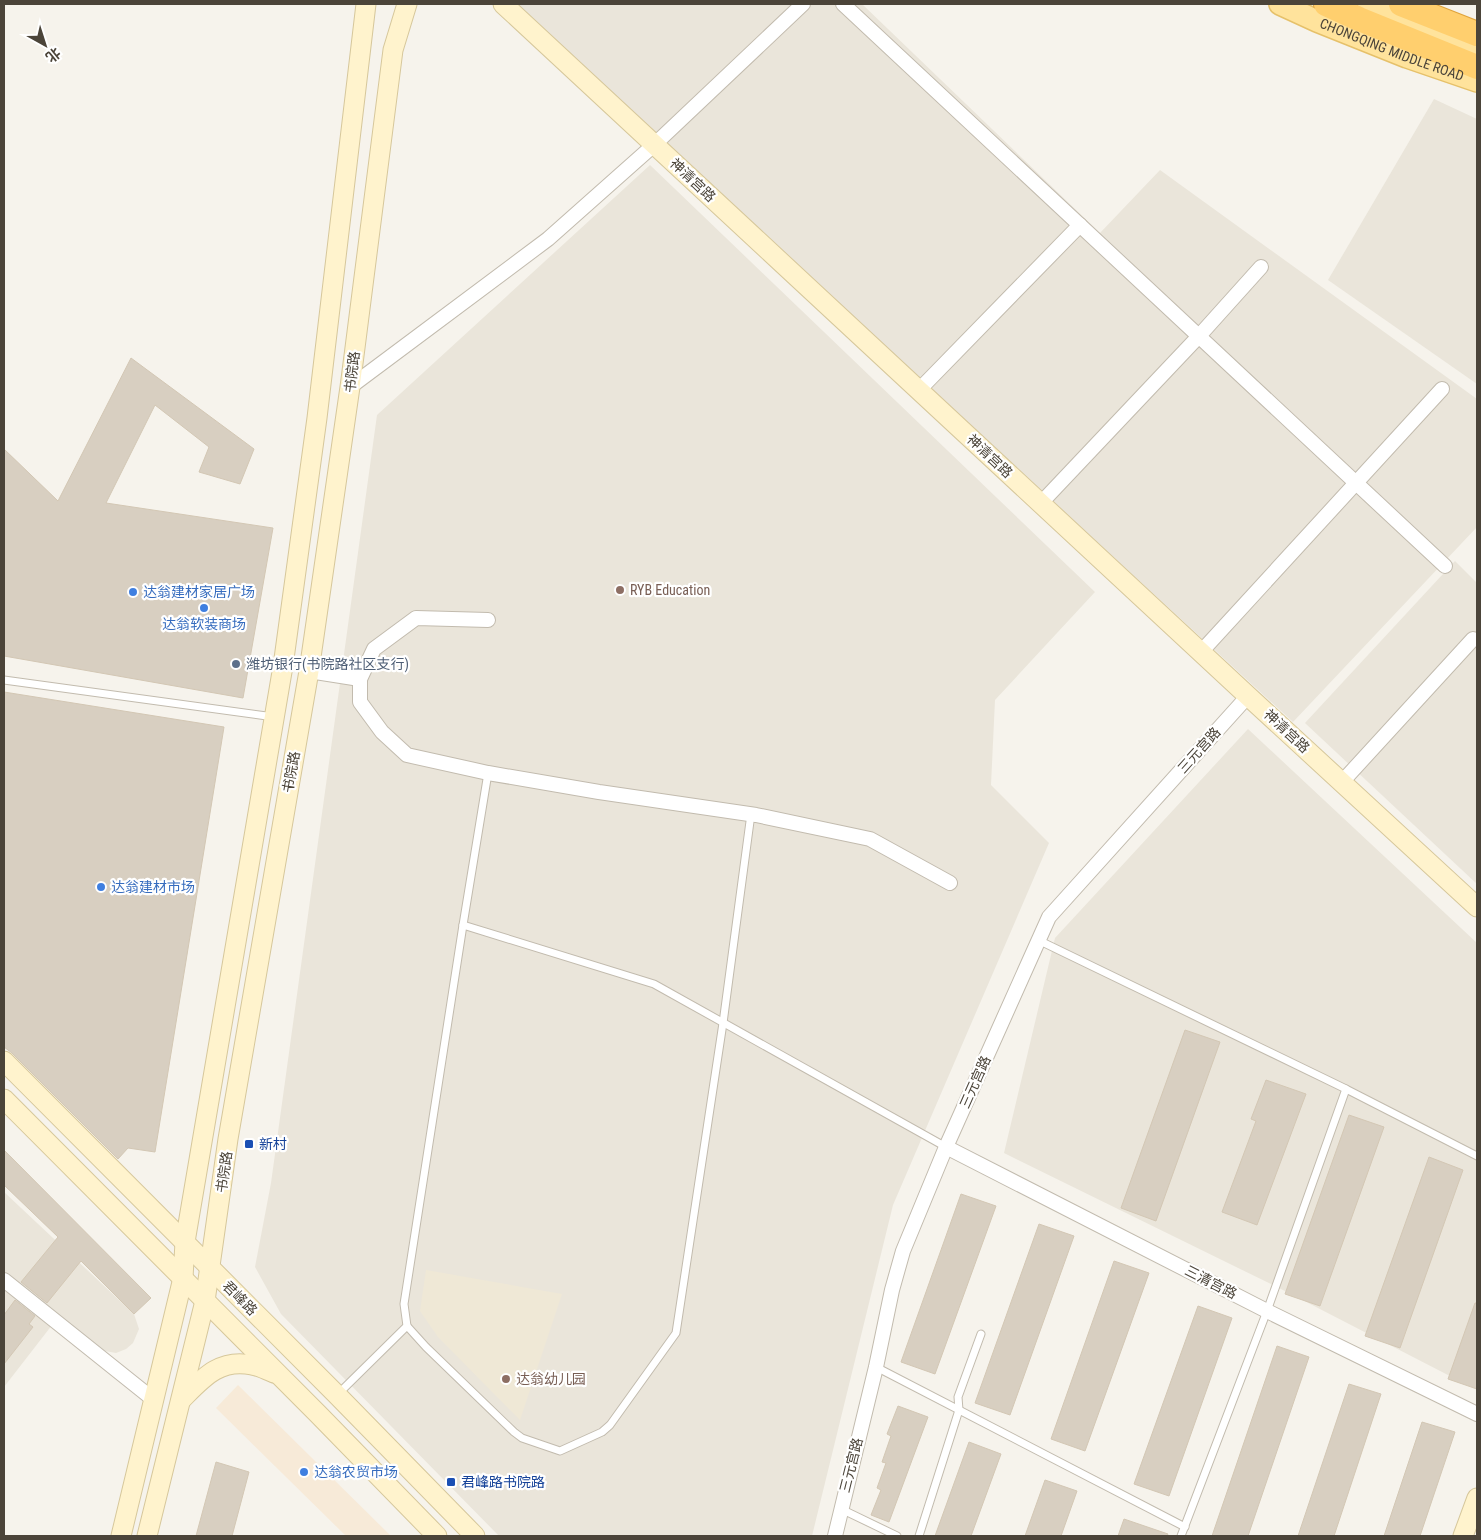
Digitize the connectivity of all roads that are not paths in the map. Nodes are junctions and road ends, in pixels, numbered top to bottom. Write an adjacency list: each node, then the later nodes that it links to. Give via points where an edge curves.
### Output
1 (366, 4): 31 (main road, 书院路, via 317,418)
2 (407, 4): 18 (main road, 书院路, via 393,50)
3 (503, 4): 14 (main road, 神清宫路)
4 (803, 4): 14 (street)
5 (843, 4): 15 (street)
6 (1280, 4): 13 (main road, CHONGQING MIDDLE ROAD, via 1407,57)
7 (1326, 4): 12 (highway)
8 (1368, 4): 11 (main road, via 1458,37)
9 (1401, 4): 10 (highway)
10 (1477, 34)
11 (1477, 48)
12 (1477, 67)
13 (1477, 80)
14 (655, 144): 18 (street, via 548,239); 20 (main road, 神清宫路)
15 (1080, 225): 17 (street); 20 (street)
16 (1262, 267): 17 (street)
17 (1199, 336): 21 (street); 22 (street)
18 (350, 387): 27 (main road, 书院路)
19 (1442, 389): 21 (street)
20 (919, 390): 22 (main road, 神清宫路)
21 (1356, 483): 23 (street); 26 (street)
22 (1041, 503): 26 (main road, 神清宫路)
23 (1445, 566)
24 (488, 620): 28 (street, via 416,618 374,649)
25 (1473, 639): 33 (street)
26 (1201, 652): 30 (main road, 神清宫路)
27 (308, 671): 28 (street); 46 (main road, 书院路, via 228,1139)
28 (360, 679): 32 (street, via 360,702 382,732 408,756)
29 (4, 680): 31 (lane)
30 (1248, 696): 33 (main road, 神清宫路); 38 (street, 三元宫路, via 1049,917)
31 (274, 717): 45 (main road, 书院路)
32 (488, 773): 34 (street); 37 (lane)
33 (1342, 782): 36 (main road, 神清宫路)
34 (751, 814): 35 (street, via 870,838); 39 (lane)
35 (950, 883)
36 (1477, 907)
37 (463, 925): 39 (lane, via 654,984); 51 (lane, via 404,1304)
38 (1038, 940): 41 (lane); 43 (street, 三元宫路)
39 (723, 1023): 43 (lane); 51 (lane, via 676,1333 610,1425 602,1432 560,1451 522,1438)
40 (4, 1061): 45 (main road, 君峰路)
41 (1346, 1089): 44 (lane); 50 (lane)
42 (4, 1099): 47 (main road, 君峰路)
43 (946, 1147): 50 (street, 三清宫路); 53 (street, 三元宫路, via 903,1251)
44 (1477, 1156)
45 (185, 1242): 46 (main road, 君峰路); 47 (main road, 书院路)
46 (210, 1267): 49 (main road, 书院路); 55 (main road, 君峰路)
47 (183, 1278): 49 (main road, 君峰路); 56 (main road, 书院路)
48 (4, 1280): 56 (street)
49 (205, 1301): 54 (main road, 君峰路); 57 (main road, 书院路)
50 (1267, 1310): 59 (street, 三清宫路); 62 (lane)
51 (407, 1326): 55 (lane)
52 (981, 1334): 58 (lane, via 958,1397)
53 (876, 1367): 58 (lane); 61 (street, 三元宫路)
54 (278, 1374): 57 (main road, via 252,1365 234,1363 218,1367); 65 (main road, 君峰路)
55 (337, 1394): 66 (main road, 君峰路)
56 (154, 1400): 63 (main road, 书院路)
57 (180, 1401): 64 (main road, 书院路)
58 (959, 1410): 62 (lane); 69 (lane)
59 (1477, 1414)
60 (1477, 1498): 71 (main road)
61 (841, 1509): 67 (street, 三元宫路); 68 (lane)
62 (1184, 1527): 70 (lane)
63 (121, 1536)
64 (147, 1536)
65 (437, 1536)
66 (475, 1536)
67 (835, 1536)
68 (897, 1536)
69 (919, 1536)
70 (1182, 1536)
71 (1463, 1536)

